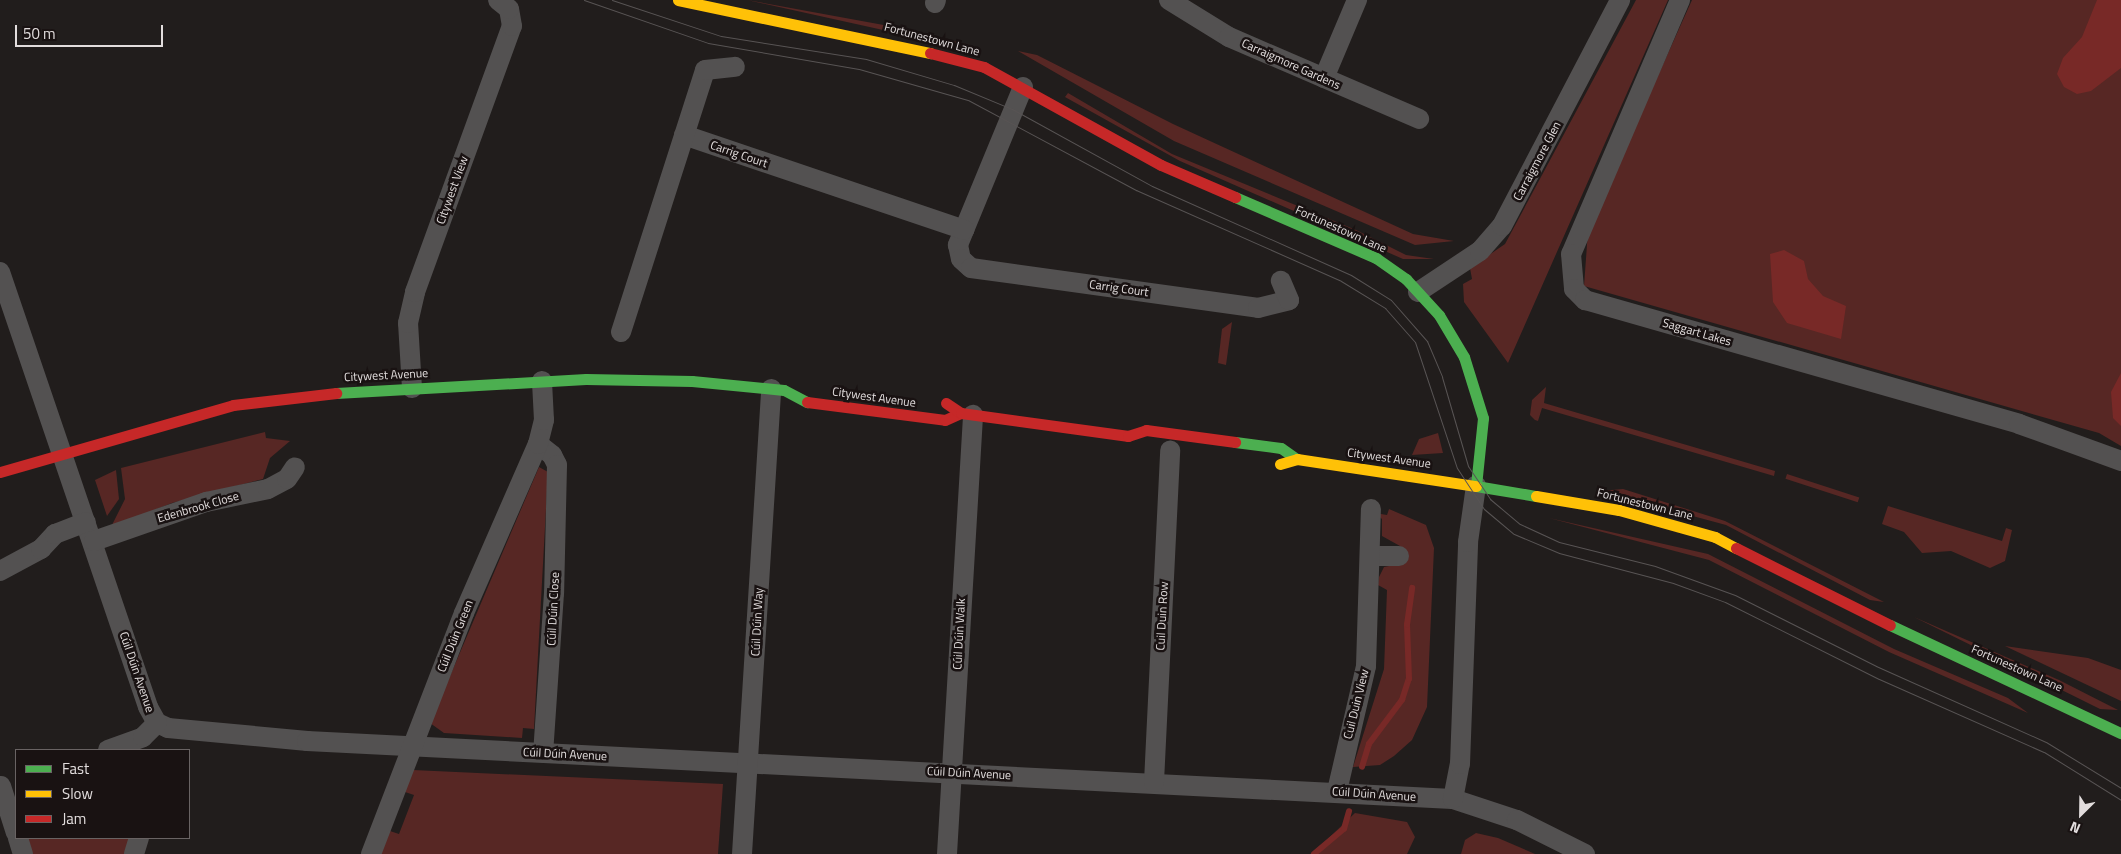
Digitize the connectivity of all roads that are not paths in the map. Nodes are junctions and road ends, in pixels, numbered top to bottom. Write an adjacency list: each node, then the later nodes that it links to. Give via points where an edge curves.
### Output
1 (498, 0): 19 (street, Citywest View, via 508,9 512,26 415,292 408,323)
2 (678, 0): 9 (street, Fortunestown Lane, via 934,52 984,68)
3 (1169, 0): 8 (street, Carraigmore Gardens, via 1229,37)
4 (1357, 0): 8 (street)
5 (1620, 0): 15 (street, Carraigmore Glen, via 1502,226 1480,250)
6 (1680, 0): 28 (street, Saggart Lakes, via 1571,254 1574,289 1585,300 2019,424)
7 (735, 67): 11 (street, via 705,70)
8 (1324, 78): 10 (street, Carraigmore Gardens)
9 (1023, 87): 12 (street, Carrig Court); 15 (street, Fortunestown Lane, via 1161,165 1376,258)
10 (1418, 119)
11 (684, 135): 12 (street, Carrig Court); 16 (street)
12 (964, 230): 14 (street, Carrig Court, via 959,252 971,268 1258,308 1289,300)
13 (0, 272): 26 (street, Cúil Dúin Avenue)
14 (1281, 281)
15 (1418, 292): 32 (street, Fortunestown Lane, via 1452,335 1481,405 1483,430)
16 (621, 332)
17 (542, 381): 19 (street, Citywest Avenue); 20 (street, Citywest Avenue, via 682,380); 24 (street, Cúil Dúin Green, via 544,420)
18 (804, 384): 20 (street, Citywest Avenue)
19 (412, 388): 26 (street, Citywest Avenue, via 269,398)
20 (777, 390): 22 (street, Citywest Avenue, via 802,401 944,420); 44 (street, Cúil Dúin Way)
21 (928, 401): 22 (street, Citywest Avenue, via 947,403)
22 (967, 414): 23 (street, Citywest Avenue); 45 (street, Cúil Dúin Walk)
23 (1128, 436): 25 (street, Citywest Avenue); 27 (street, Citywest Avenue, via 1146,430 1281,448)
24 (538, 444): 41 (street, Cúil Dúin Green); 43 (street, Cúil Dúin Close, via 552,455 557,465 554,593)
25 (1163, 449): 46 (street, Cuil Duin Row)
26 (62, 452): 31 (street, Citywest Avenue); 34 (street, Cúil Dúin Avenue)
27 (1297, 459): 29 (street, Citywest Avenue); 32 (street, Citywest Avenue)
28 (2121, 461)
29 (1270, 464)
30 (295, 467): 35 (street, Edenbrook Close, via 287,479 268,489 206,502)
31 (0, 472)
32 (1476, 486): 40 (street, Fortunestown Lane, via 1619,510 1715,537 1860,611); 49 (street, via 1468,542 1460,764)
33 (1371, 509): 36 (street, Cuil Duin View)
34 (86, 522): 35 (street, Cúil Dúin Avenue); 38 (street, via 55,534 41,549)
35 (94, 541): 39 (street, Cúil Dúin Avenue, via 148,707)
36 (1370, 556): 37 (street); 48 (street, Cuil Duin View, via 1366,666)
37 (1399, 556)
38 (0, 571)
39 (157, 723): 41 (street, Cúil Dúin Avenue, via 198,733); 42 (street, via 143,737)
40 (2121, 733)
41 (412, 745): 43 (street, Cúil Dúin Avenue); 55 (street, Cúil Dúin Green)
42 (114, 749)
43 (544, 752): 44 (street, Cúil Dúin Avenue)
44 (747, 764): 45 (street, Cúil Dúin Avenue); 56 (street, Cúil Dúin Way)
45 (952, 773): 46 (street, Cúil Dúin Avenue); 57 (street, Cúil Dúin Walk)
46 (1154, 782): 48 (street, Cúil Dúin Avenue)
47 (6, 785): 50 (street)
48 (1337, 791): 49 (street, Cúil Dúin Avenue)
49 (1453, 799): 58 (street, Cúil Dúin Avenue, via 1517,820)
50 (15, 828)
51 (18, 839): 53 (street)
52 (139, 839): 54 (street)
53 (23, 854)
54 (134, 854)
55 (372, 854)
56 (742, 854)
57 (947, 854)
58 (1585, 854)

